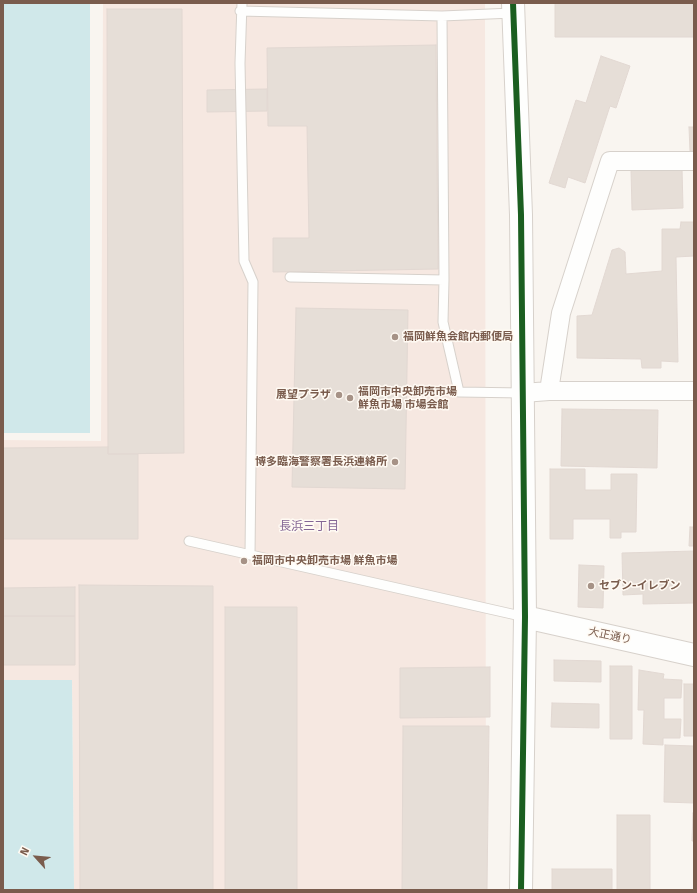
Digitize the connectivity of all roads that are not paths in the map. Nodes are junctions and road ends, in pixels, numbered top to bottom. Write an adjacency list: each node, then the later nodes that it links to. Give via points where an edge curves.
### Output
1 (241, 7): 3 (lane); 11 (lane, via 244,261 253,282)
2 (513, 8): 3 (lane); 9 (street)
3 (442, 16): 6 (lane)
4 (694, 161): 7 (street, via 610,161 561,313)
5 (290, 277): 6 (lane)
6 (444, 280): 9 (lane, via 443,322 459,392)
7 (549, 391): 8 (street); 9 (street)
8 (694, 392)
9 (523, 393): 12 (street)
10 (189, 541): 11 (lane)
11 (250, 554): 12 (lane)
12 (525, 617): 13 (street, 大正通り); 14 (street)
13 (694, 655)
14 (521, 890)

